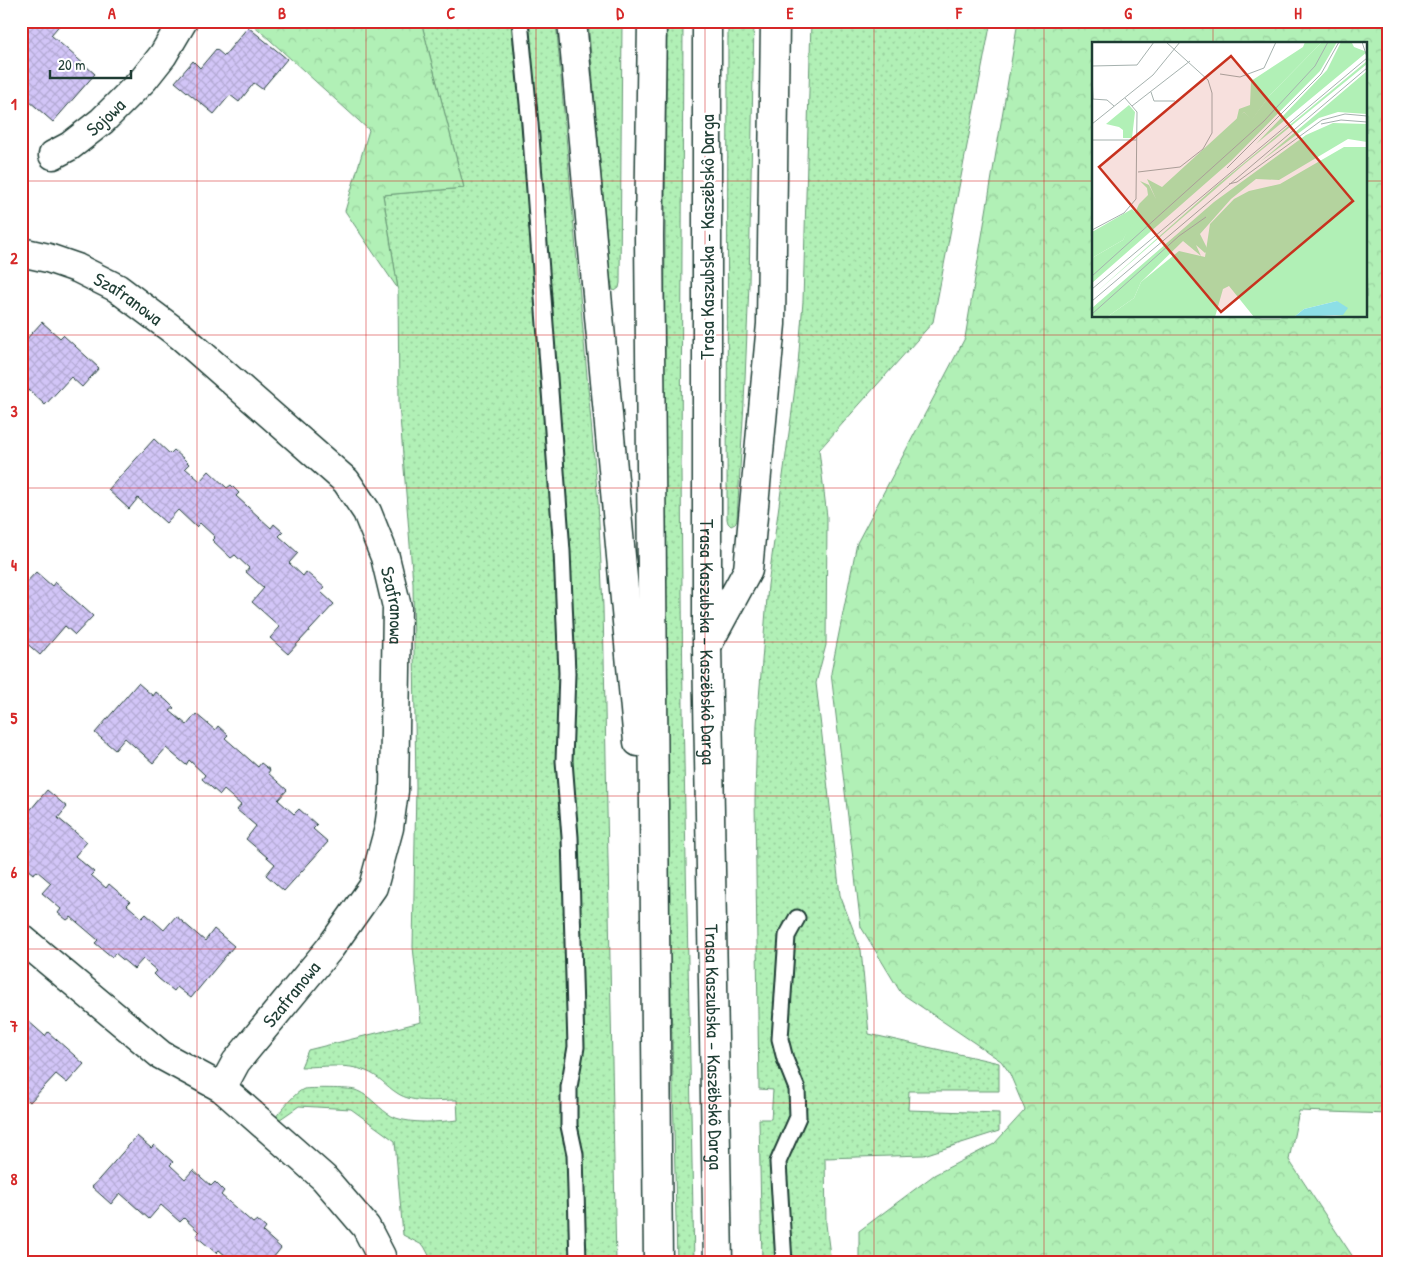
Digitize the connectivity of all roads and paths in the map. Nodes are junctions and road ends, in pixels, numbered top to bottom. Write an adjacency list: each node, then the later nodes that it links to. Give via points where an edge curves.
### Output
1 (183, 21): 7 (main road, Sojowa, via 164,55 144,79 102,121 70,146)
2 (520, 21): 15 (lane, via 562,551 567,673 564,761 570,837 576,1047 569,1087 569,1126 575,1154)
3 (572, 21): 11 (main road)
4 (652, 21): 11 (main road, via 649,236)
5 (706, 21): 9 (main road, Trasa Kaszubska – Kaszëbskô Darga)
6 (775, 21): 9 (main road, via 771,324 748,570)
7 (52, 155)
8 (21, 252): 13 (main road, Szafranowa, via 77,268 117,288 181,336 346,481 367,512 385,557 397,607 394,791 389,828 373,887 330,948 236,1062)
9 (707, 645): 17 (main road, Trasa Kaszubska – Kaszëbskô Darga)
10 (797, 918): 18 (lane, via 787,936 780,1039 797,1089 798,1117 778,1162)
11 (656, 935): 16 (main road)
12 (24, 946): 13 (main road, via 161,1055)
13 (222, 1088): 14 (main road, via 324,1178 366,1227)
14 (382, 1263)
15 (578, 1263)
16 (658, 1263)
17 (718, 1263)
18 (784, 1263)

